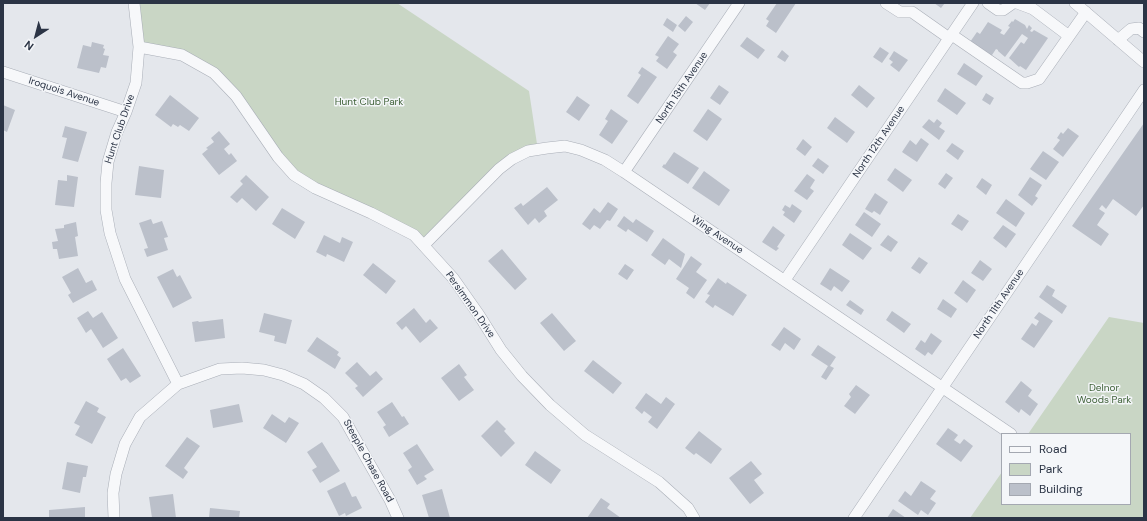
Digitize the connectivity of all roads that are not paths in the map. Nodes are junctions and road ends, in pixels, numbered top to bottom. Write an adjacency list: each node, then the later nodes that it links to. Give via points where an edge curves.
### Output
1 (134, 3): 14 (street, Hunt Club Drive)
2 (739, 3): 19 (street, North 13th Avenue)
3 (886, 3): 12 (street, via 900,12 912,12)
4 (973, 3): 12 (street, North 12th Avenue)
5 (988, 3): 6 (street, via 998,10 1003,10)
6 (1013, 3)
7 (1017, 3): 11 (street, via 1032,9)
8 (1075, 3): 9 (street)
9 (1086, 12): 11 (street); 13 (street)
10 (1144, 32): 13 (street, via 1139,28 1131,29)
11 (1069, 36): 12 (street, via 1039,79 1027,83 1022,83)
12 (950, 37): 21 (street, North 12th Avenue)
13 (1118, 40): 15 (street)
14 (139, 47): 18 (street, Hunt Club Drive, via 136,83); 20 (street, Persimmon Drive, via 182,55 214,73 236,96 278,157 294,175 315,188 414,235)
15 (1144, 62)
16 (3, 72): 18 (street, Iroquois Avenue)
17 (1144, 90): 23 (street, North 11th Avenue)
18 (126, 112): 22 (street, Hunt Club Drive, via 108,162 106,210 110,233 124,279)
19 (624, 172): 20 (street, Wing Avenue, via 605,160 565,146 528,151 499,169); 21 (street, Wing Avenue)
20 (424, 245): 27 (street, Persimmon Drive, via 453,278 501,350 550,405 586,435 658,482 688,508)
21 (785, 280): 23 (street, Wing Avenue)
22 (178, 384): 25 (street, via 140,417 125,444 113,493); 26 (street, Steeple Chase Road, via 220,369 242,368 264,370 304,384 324,398 343,417)
23 (942, 387): 24 (street, Wing Avenue); 28 (street, North 11th Avenue)
24 (1010, 433)
25 (114, 518)
26 (398, 518)
27 (694, 518)
28 (854, 518)

